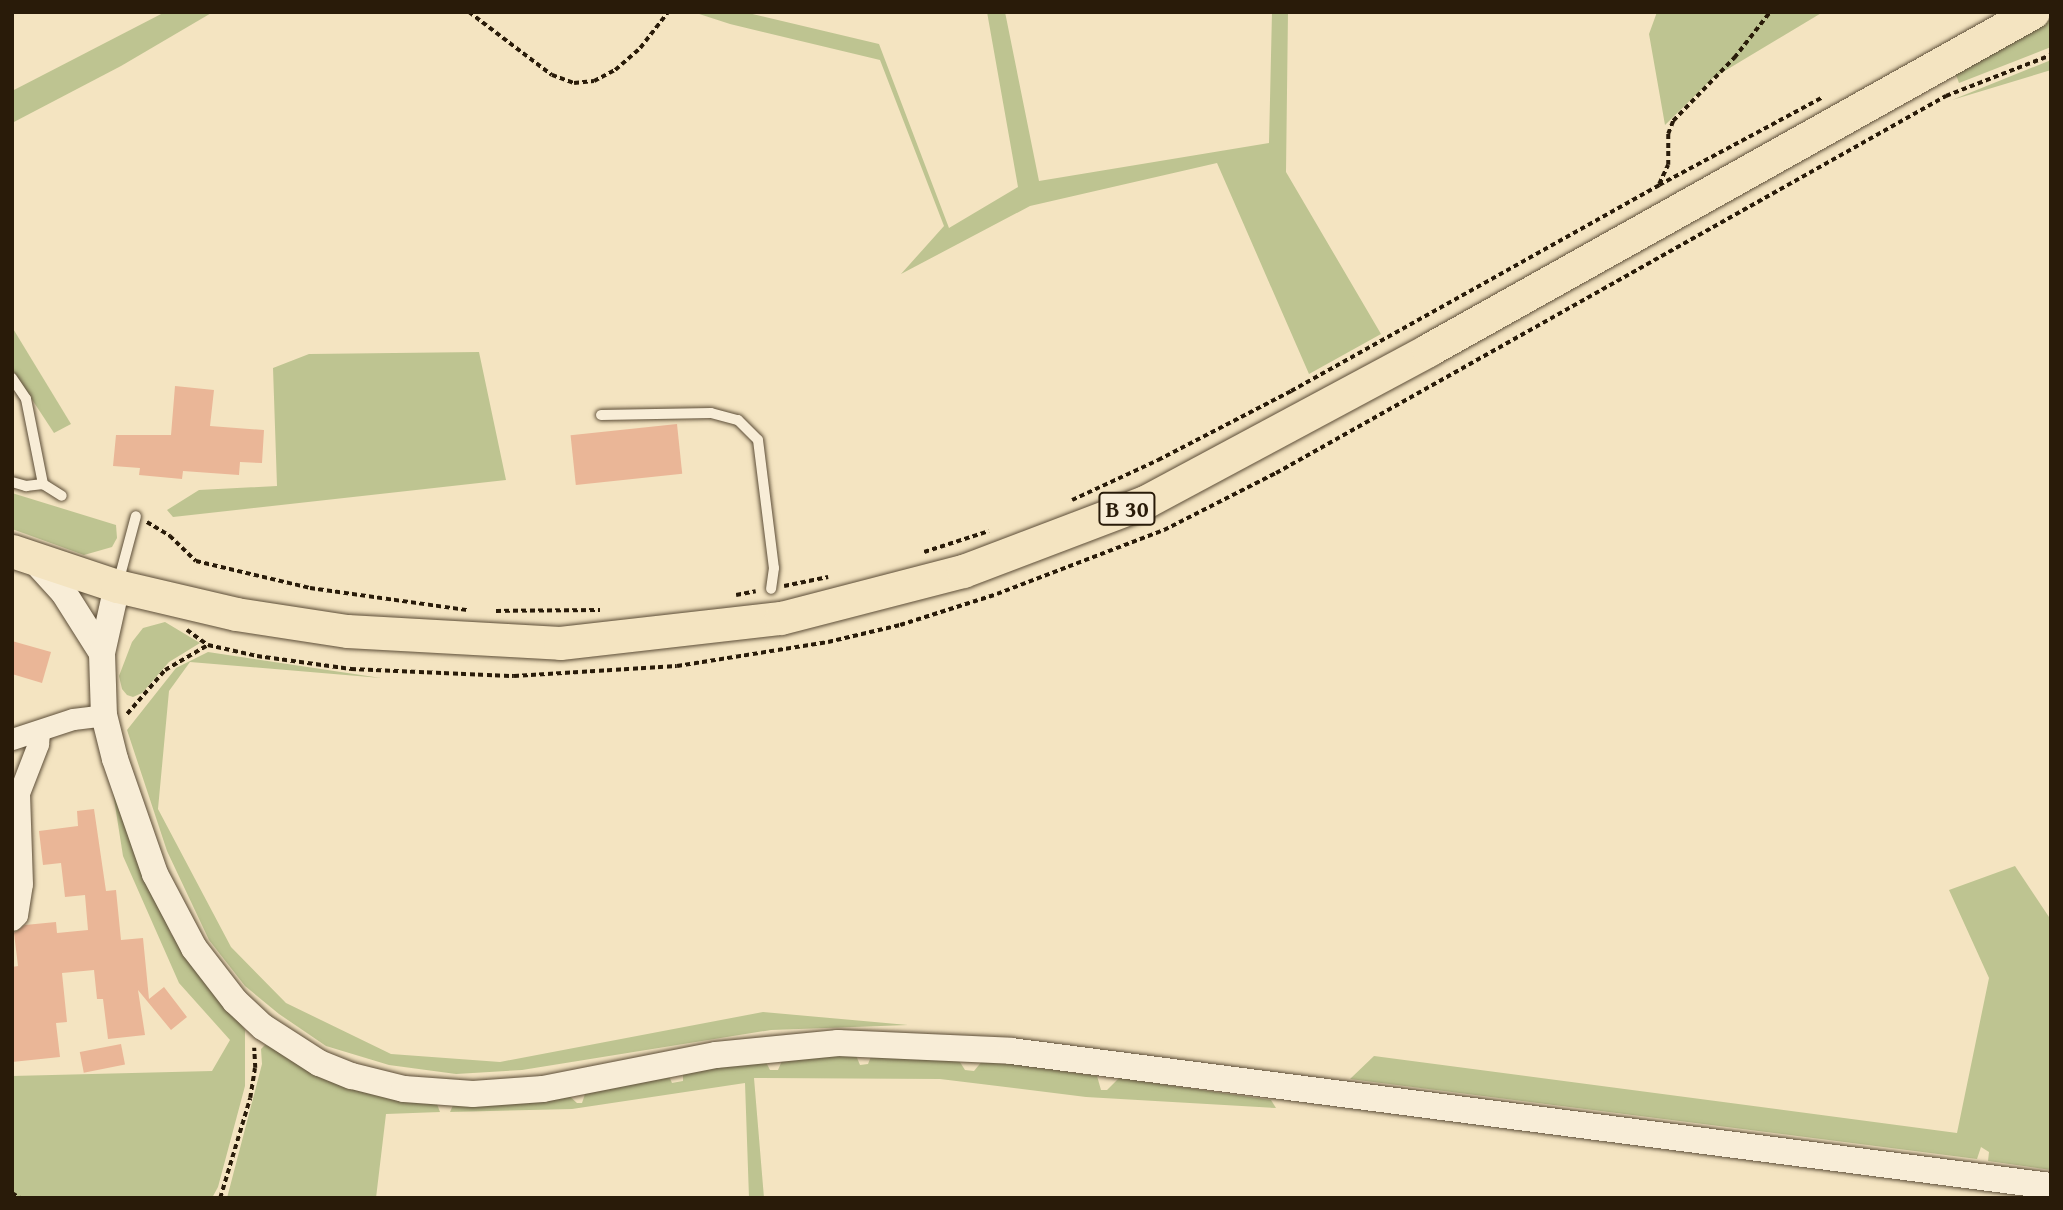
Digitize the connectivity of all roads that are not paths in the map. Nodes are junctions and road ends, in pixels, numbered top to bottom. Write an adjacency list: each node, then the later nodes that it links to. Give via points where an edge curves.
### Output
1 (2033, 12): 9 (main road, B 30, via 1158,495 963,571 782,618 560,643 347,631 236,614)
2 (12, 378): 5 (lane, via 26,399)
3 (601, 415): 10 (lane, via 711,413 738,420 758,440 774,568)
4 (12, 482): 5 (lane)
5 (43, 484): 6 (lane)
6 (62, 496)
7 (136, 516): 9 (lane)
8 (23, 556): 9 (main road, B 30); 11 (street, via 64,593)
9 (117, 586): 11 (street)
10 (771, 589)
11 (102, 653): 12 (street)
12 (104, 715): 13 (street, via 73,719); 16 (street, via 155,874 209,970 263,1027 319,1063 404,1089 473,1094 543,1089 716,1055 838,1043 1011,1051)
13 (38, 732): 14 (street); 15 (street, via 38,744 19,793 22,884)
14 (12, 739)
15 (12, 920)
16 (2051, 1186)

